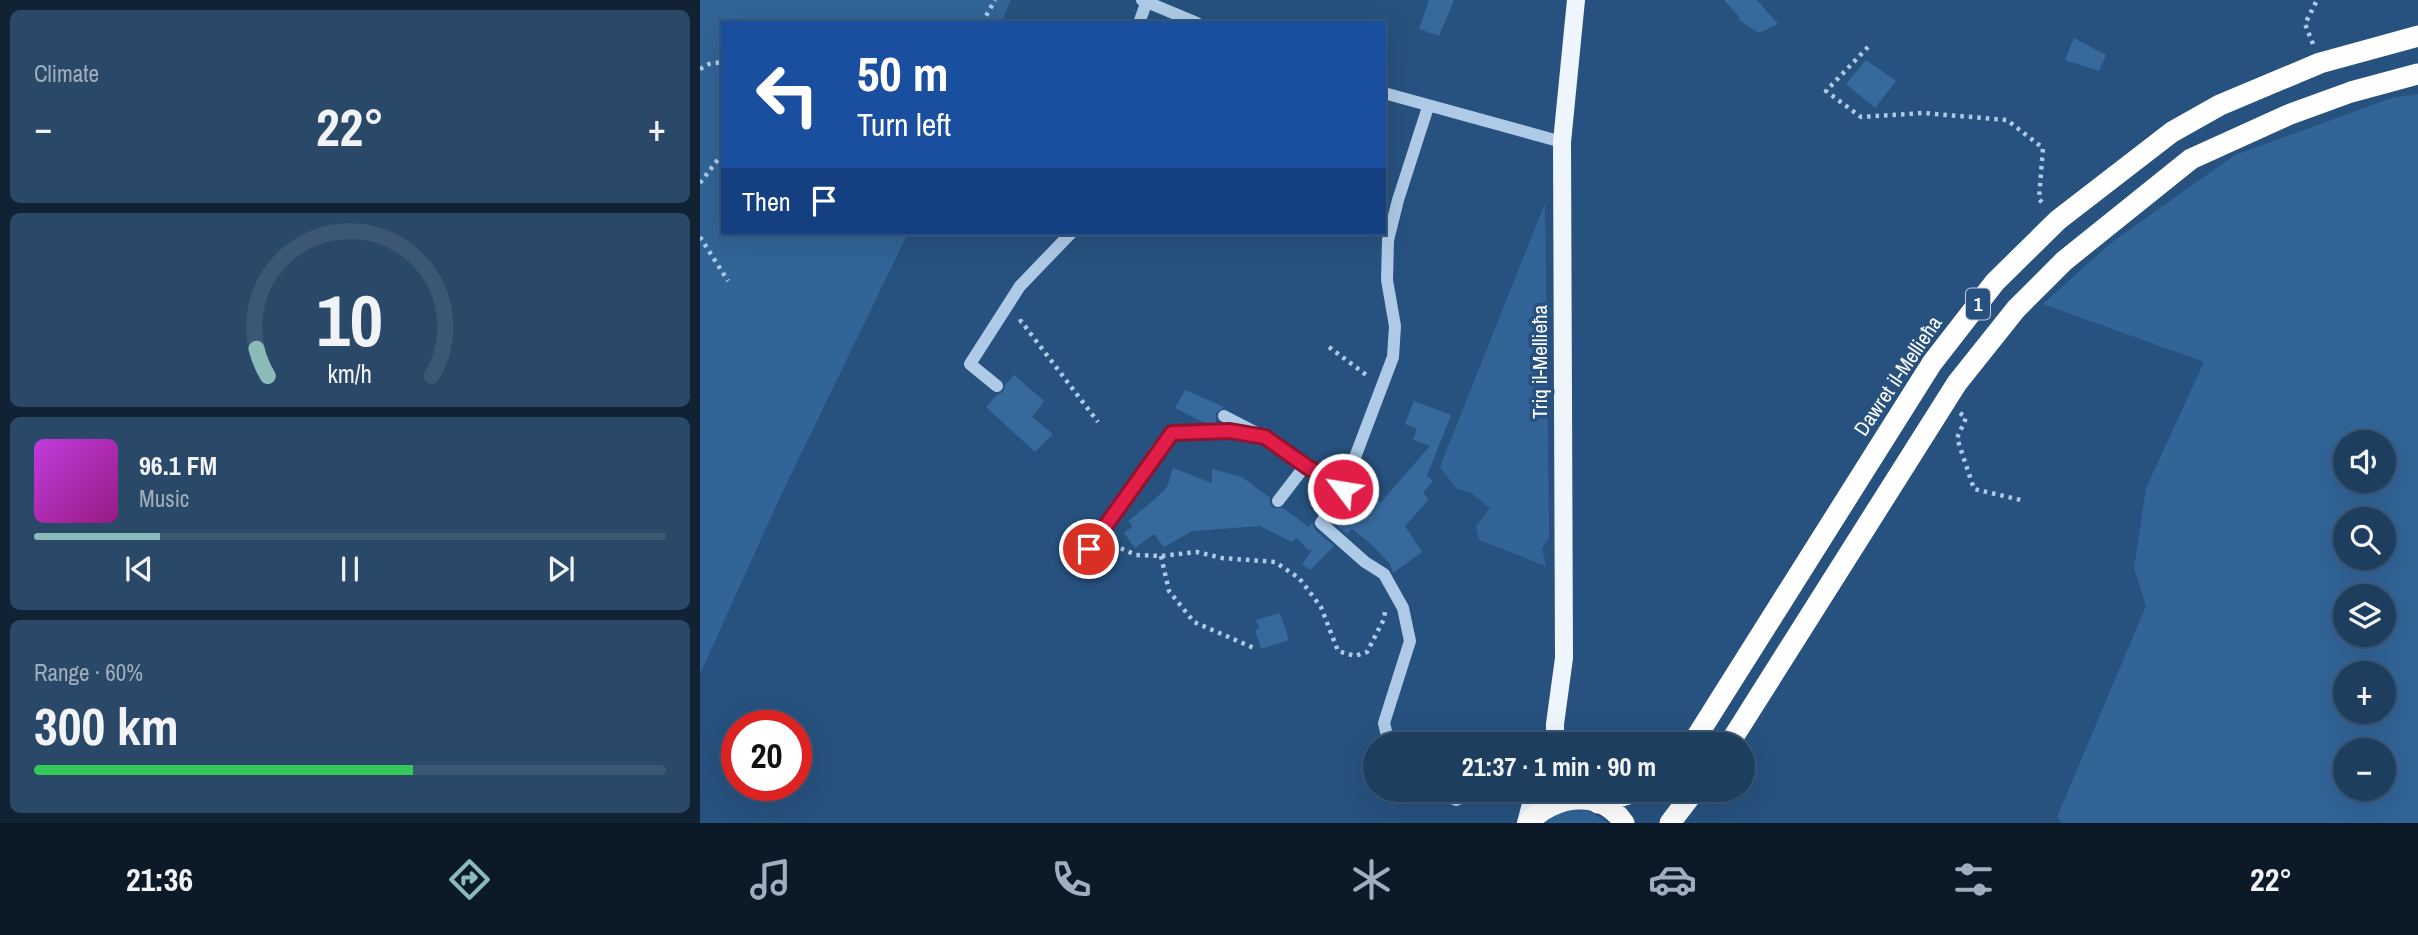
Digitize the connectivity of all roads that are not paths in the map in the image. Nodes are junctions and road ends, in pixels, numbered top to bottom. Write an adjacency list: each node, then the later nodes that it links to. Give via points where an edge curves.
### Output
1 (1576, 0): 9 (main road, Triq il-Mellieħa)
2 (1144, 1): 3 (street); 4 (street)
3 (1139, 21)
4 (1192, 21)
5 (2418, 36): 22 (highway, Dawret il-Mellieħa / 1, via 2320,63 2220,105 2172,132 2058,220 1995,282 1932,363)
6 (2418, 74): 23 (highway, 1, via 2351,92 2191,159 2054,271 2016,309 1957,383)
7 (1386, 94): 8 (street)
8 (1428, 107): 9 (street); 15 (street, via 1388,240 1393,357)
9 (1562, 142): 18 (main road, Triq il-Mellieħa, via 1564,645)
10 (1069, 235): 11 (street, via 1020,286 970,364)
11 (997, 386)
12 (1224, 416): 13 (street)
13 (1265, 437): 14 (street); 17 (street, via 1230,431 1172,433)
14 (1306, 466): 15 (street); 16 (street)
15 (1343, 489): 19 (street, via 1321,523 1384,573 1403,608 1410,640 1384,723)
16 (1278, 501)
17 (1093, 543)
18 (1555, 724): 20 (main road, Triq il-Mellieħa); 21 (main road, Triq il-Mellieħa)
19 (1386, 732)
20 (1552, 732)
21 (1555, 732)
22 (1700, 732)
23 (1737, 732)
24 (1532, 802): 28 (main road)
25 (1558, 802): 28 (highway)
26 (1592, 802): 29 (highway)
27 (1686, 802): 30 (highway)
28 (1527, 823)
29 (1624, 823)
30 (1670, 823)

